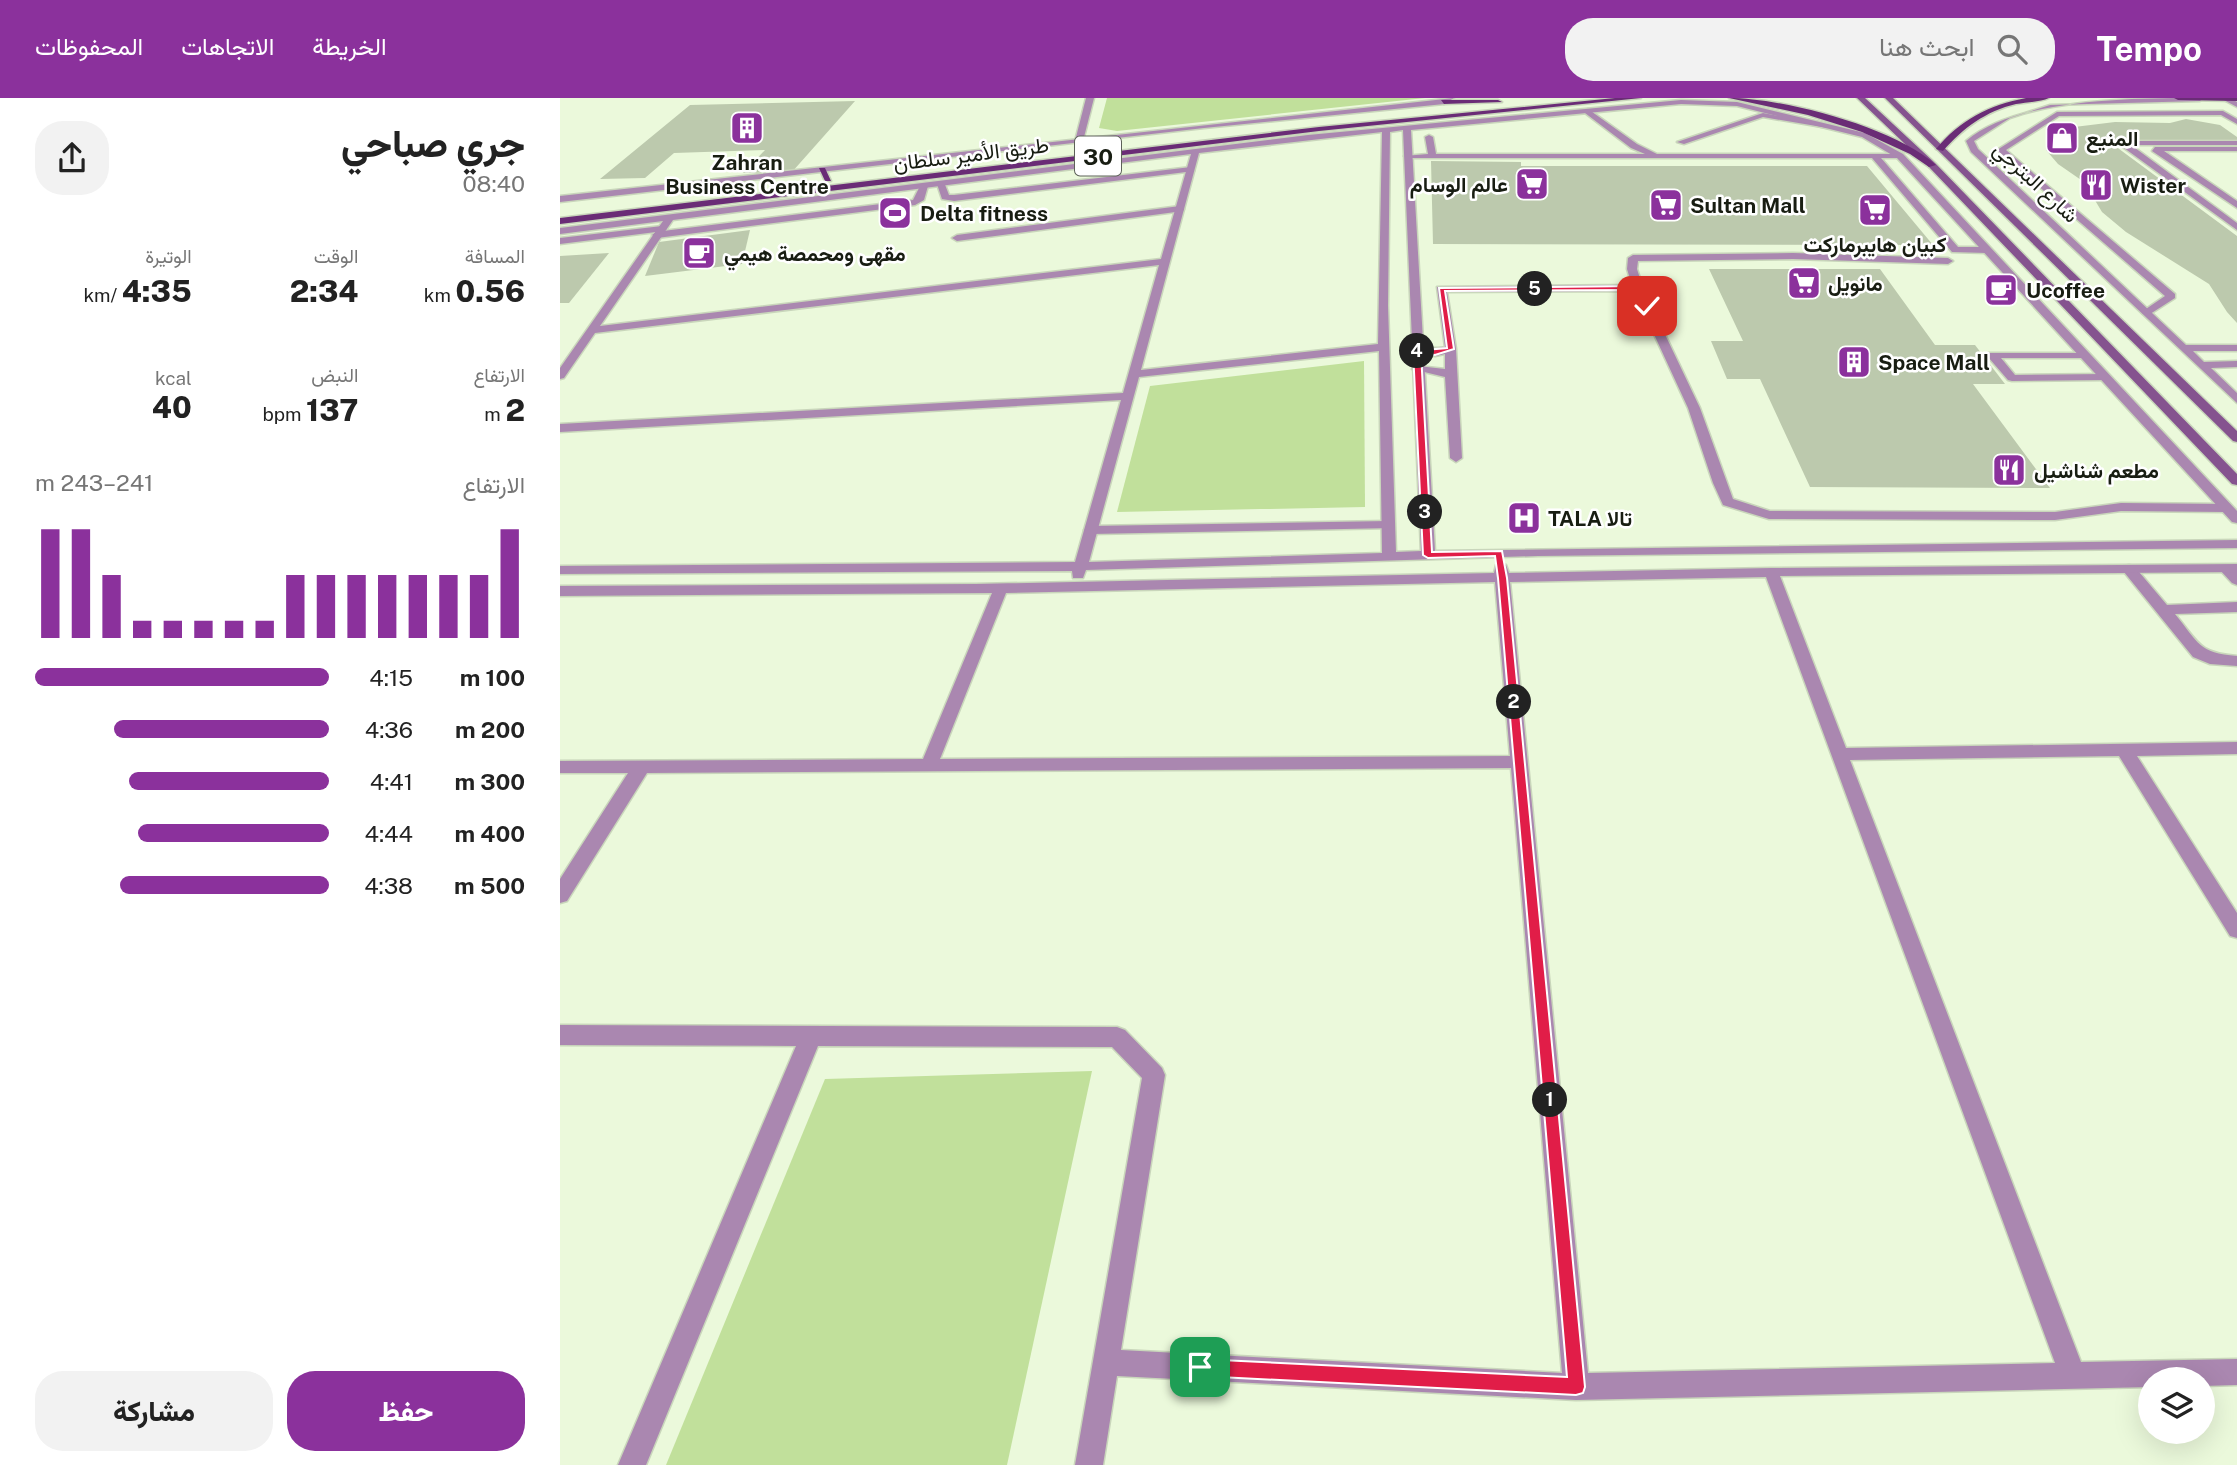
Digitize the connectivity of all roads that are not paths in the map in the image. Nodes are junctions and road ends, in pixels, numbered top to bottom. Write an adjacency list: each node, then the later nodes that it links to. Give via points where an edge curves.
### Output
1 (1090, 98): 24 (street)
2 (1560, 98): 14 (main road, طريق الأمير سلطان / 30)
3 (1637, 98): 27 (main road, طريق الأمير سلطان / 30)
4 (1733, 98): 38 (main road, via 1873,132)
5 (1861, 98): 38 (main road)
6 (1889, 98): 28 (main road, شارع البترجي)
7 (2045, 98): 28 (main road, via 2009,102 1983,112 1968,120)
8 (2178, 98): 9 (main road)
9 (2219, 99): 10 (main road); 13 (street, شارع البترجي)
10 (2226, 99): 11 (main road); 15 (street)
11 (2237, 99)
12 (1447, 100): 14 (main road); 24 (street)
13 (2135, 101): 18 (street); 37 (street, شارع البترجي, via 2028,107 1981,130 1970,141)
14 (1508, 103): 27 (main road, طريق الأمير سلطان / 30)
15 (2237, 105)
16 (1588, 111): 17 (street); 20 (street, via 1709,101); 36 (street, via 1634,146 1650,150)
17 (1576, 112): 21 (street); 35 (street, via 1621,147)
18 (2154, 113): 19 (street, via 2223,113); 41 (street, via 2057,114 2001,150)
19 (2237, 121)
20 (1828, 126): 25 (street, via 1761,115); 33 (street, via 1865,135)
21 (1407, 127): 22 (street); 31 (street)
22 (1386, 129): 30 (street); 67 (street)
23 (1429, 137): 32 (street)
24 (1079, 141): 40 (street)
25 (1681, 142)
26 (2237, 143): 52 (street, via 2123,143)
27 (1147, 146): 42 (main road, طريق الأمير سلطان / 30); 46 (main road, طريق الأمير سلطان / 30)
28 (1940, 149): 85 (main road, شارع البترجي)
29 (2237, 149): 48 (street, via 2155,149)
30 (1195, 153): 39 (street); 43 (street)
31 (1408, 156): 32 (street); 71 (street)
32 (1432, 156): 35 (street)
33 (1900, 156): 34 (street); 58 (street)
34 (1875, 157): 36 (street); 58 (street, via 1955,250)
35 (1623, 158): 36 (street)
36 (1653, 158)
37 (1989, 164): 41 (street); 65 (street, شارع البترجي)
38 (1932, 165): 64 (main road)
39 (1191, 169): 43 (street, via 954,198 944,197); 49 (street)
40 (822, 170): 42 (main road); 47 (street)
41 (2027, 173): 65 (street, via 2171,296)
42 (828, 179): 45 (main road, طريق الأمير سلطان / 30)
43 (941, 184): 44 (street)
44 (924, 186): 46 (street); 54 (street, via 915,202)
45 (721, 191)
46 (819, 194): 50 (street); 51 (main road, طريق الأمير سلطان / 30)
47 (560, 199)
48 (2237, 205)
49 (1180, 209): 56 (street); 60 (street)
50 (670, 217): 53 (street); 54 (street)
51 (560, 221)
52 (2237, 227)
53 (560, 231)
54 (660, 232): 55 (street); 66 (street)
55 (626, 233): 57 (street); 59 (street, via 586,249)
56 (957, 238)
57 (560, 241)
58 (1987, 250): 63 (street)
59 (560, 251)
60 (1166, 261): 66 (street); 77 (street)
61 (1948, 261): 62 (street, via 1793,256 1633,258)
62 (1638, 288): 70 (street, via 1441,289); 88 (street, via 1695,411 1715,479 1728,502 1743,508 1769,515 2055,516 2121,507)
63 (2031, 297): 64 (street); 73 (street)
64 (2059, 297): 87 (main road)
65 (2147, 313): 68 (street, شارع البترجي)
66 (592, 330): 79 (street)
67 (1383, 347): 77 (street); 90 (street)
68 (2183, 348): 69 (street); 75 (street, شارع البترجي)
69 (2237, 348)
70 (1451, 349): 71 (street); 78 (street)
71 (1417, 351): 76 (street)
72 (2024, 355): 73 (street); 81 (street); 81 (street, via 1992,355 2012,378)
73 (2085, 356): 80 (street)
74 (2237, 364): 75 (street)
75 (2201, 365): 83 (street, شارع البترجي)
76 (1418, 369): 78 (street); 94 (street)
77 (1134, 374): 82 (street)
78 (1451, 375): 86 (street)
79 (560, 376)
80 (2105, 377): 81 (street); 88 (street)
81 (2041, 378)
82 (1128, 396): 84 (street); 91 (street)
83 (2237, 399)
84 (560, 428)
85 (2237, 438)
86 (1456, 458)
87 (2237, 481)
88 (2227, 508): 89 (street)
89 (2237, 519)
90 (1388, 525): 91 (street); 95 (street)
91 (1091, 530): 96 (street)
92 (2237, 544): 93 (street)
93 (1499, 553): 94 (street); 101 (street)
94 (1428, 555): 95 (street)
95 (1389, 556): 96 (street)
96 (1081, 566): 99 (street); 103 (street)
97 (2232, 568): 98 (street); 102 (street)
98 (2129, 569): 100 (street); 107 (street)
99 (560, 570)
100 (1771, 572): 101 (street); 111 (street)
101 (1503, 578): 103 (street); 112 (street)
102 (2237, 580)
103 (1075, 587): 104 (street)
104 (1001, 588): 105 (street); 113 (street)
105 (560, 592)
106 (2237, 607): 107 (street)
107 (2163, 610): 108 (street, via 2199,653 2210,659)
108 (2237, 661)
109 (2237, 748): 110 (street)
110 (2124, 750): 111 (street); 117 (street)
111 (1839, 754): 122 (street)
112 (1520, 762): 113 (street); 123 (street)
113 (929, 765): 114 (street)
114 (642, 766): 115 (street); 116 (street)
115 (560, 767)
116 (560, 895)
117 (2237, 930)
118 (560, 1035): 119 (street)
119 (811, 1036): 120 (street, via 1117,1037 1154,1075); 124 (street)
120 (1106, 1363): 123 (street); 125 (street)
121 (2237, 1372): 122 (street)
122 (2073, 1375): 123 (street)
123 (1576, 1387)
124 (632, 1465)
125 (1089, 1465)

